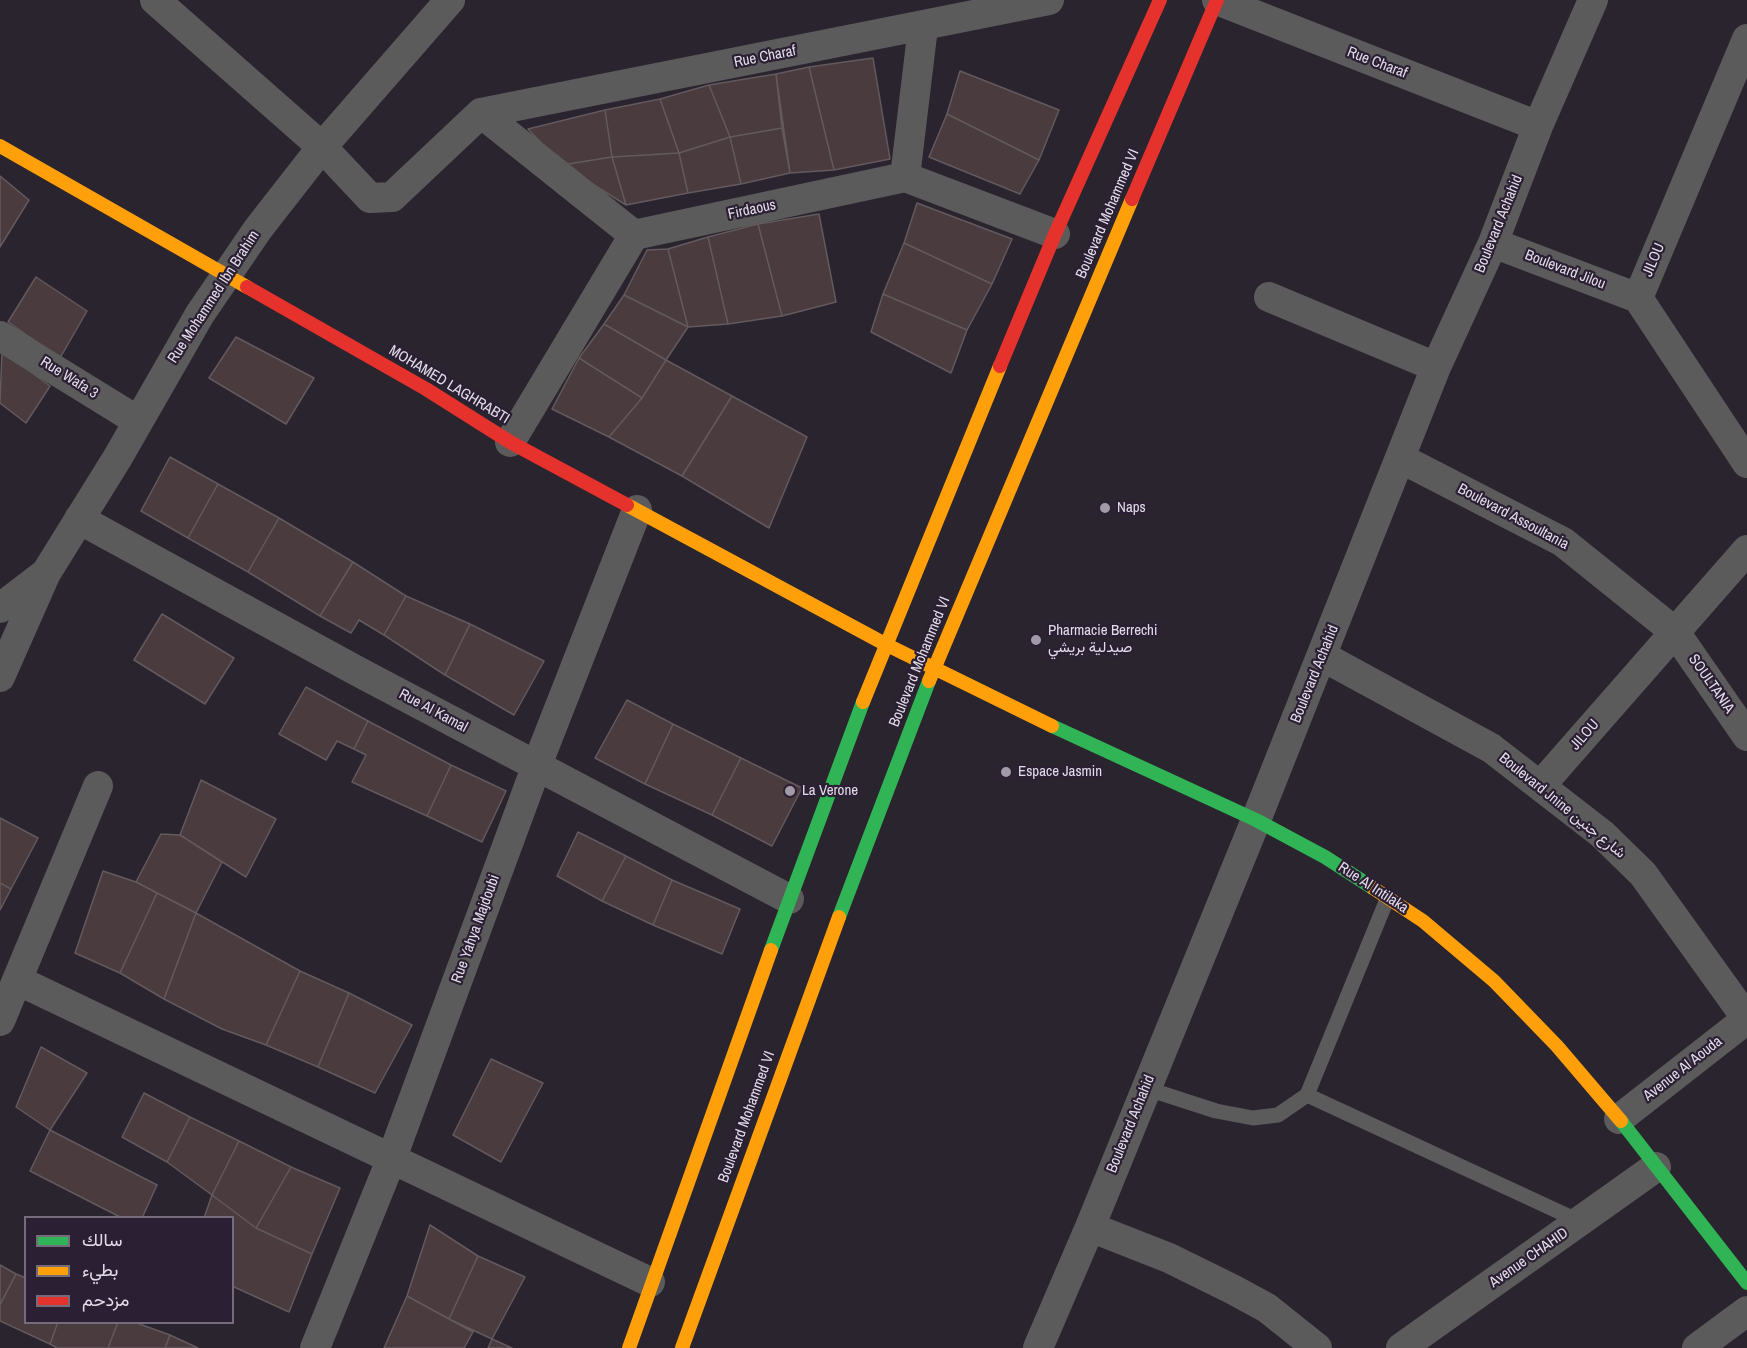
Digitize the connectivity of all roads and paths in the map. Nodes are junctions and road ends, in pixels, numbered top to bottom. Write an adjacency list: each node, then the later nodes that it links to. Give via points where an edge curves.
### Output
1 (155, 0): 12 (street)
2 (1049, 0): 7 (street, Rue Charaf)
3 (1160, 0): 15 (main road)
4 (1217, 0): 10 (street, Rue Charaf); 34 (main road, Boulevard Mohammed VI)
5 (1593, 0): 10 (street, Boulevard Achahid)
6 (436, 5): 12 (street, Rue Mohammed Ibn Brahim)
7 (923, 27): 9 (street, Rue Charaf); 13 (street)
8 (1747, 39): 19 (street, JILOU)
9 (481, 113): 12 (street, via 392,197 370,198); 14 (street)
10 (1538, 126): 16 (street, Boulevard Achahid)
11 (0, 146): 17 (main road, MOHAMED LAGHRABTI)
12 (322, 147): 17 (street, Rue Mohammed Ibn Brahim)
13 (905, 177): 14 (street, Firdaous); 15 (street)
14 (634, 234): 23 (street)
15 (1055, 234): 32 (main road)
16 (1493, 243): 19 (street, Boulevard Jilou); 21 (street, Boulevard Achahid)
17 (225, 276): 22 (street, Rue Mohammed Ibn Brahim); 23 (main road, MOHAMED LAGHRABTI, via 426,389)
18 (1269, 297): 21 (street)
19 (1638, 298): 25 (street)
20 (0, 336): 22 (street, Rue Wafa 3)
21 (1437, 367): 24 (street, Boulevard Achahid)
22 (138, 421): 27 (street, Rue Mohammed Ibn Brahim)
23 (510, 442): 26 (main road, MOHAMED LAGHRABTI)
24 (1400, 458): 31 (street, Boulevard Assoultania, via 1563,542); 33 (street, Boulevard Achahid)
25 (1747, 463)
26 (637, 510): 32 (main road, MOHAMED LAGHRABTI); 37 (street, Rue Yahya Majdoubi)
27 (79, 519): 29 (street, Rue Mohammed Ibn Brahim); 37 (street, Rue Al Kamal)
28 (1747, 550): 31 (street, JILOU)
29 (46, 573): 30 (street, Rue Mohammed Ibn Brahim); 35 (street)
30 (0, 608)
31 (1675, 632): 36 (street, SOULTANIA); 38 (street, JILOU)
32 (885, 644): 34 (main road, Rue Al Intilaka); 42 (main road)
33 (1322, 656): 38 (street, Boulevard Jnine شارع جنين, via 1491,748); 40 (street, Boulevard Achahid)
34 (933, 669): 40 (main road, Rue Al Intilaka); 58 (main road, Boulevard Mohammed VI)
35 (0, 677)
36 (1747, 736)
37 (537, 765): 42 (street, Rue Al Kamal); 49 (street, Rue Yahya Majdoubi)
38 (1541, 784): 44 (street, Boulevard Jnine شارع جنين, via 1643,874)
39 (98, 786): 43 (street)
40 (1256, 820): 41 (main road, Rue Al Intilaka); 46 (street, Boulevard Achahid)
41 (1388, 897): 47 (lane); 48 (main road, Rue Al Intilaka, via 1494,981 1557,1046)
42 (789, 899): 53 (main road, via 742,1038)
43 (17, 980): 45 (street); 49 (street)
44 (1747, 1019): 48 (street, Avenue Al Aouda)
45 (0, 1021)
46 (1145, 1088): 47 (lane, via 1216,1111 1253,1118 1278,1115); 52 (street, Boulevard Achahid)
47 (1307, 1095): 51 (lane)
48 (1619, 1119): 50 (main road, Rue Al Intilaka)
49 (391, 1160): 53 (street); 56 (street, Rue Yahya Majdoubi)
50 (1656, 1167): 51 (street, Avenue CHAHID); 54 (main road, Rue Al Intilaka)
51 (1581, 1222): 61 (street, Avenue CHAHID)
52 (1090, 1227): 59 (street, Boulevard Achahid); 60 (street, via 1169,1258 1232,1289 1267,1308)
53 (650, 1282): 57 (main road)
54 (1747, 1283)
55 (1747, 1311): 62 (street)
56 (315, 1348)
57 (629, 1348)
58 (682, 1348)
59 (1038, 1348)
60 (1317, 1348)
61 (1401, 1348)
62 (1697, 1348)

